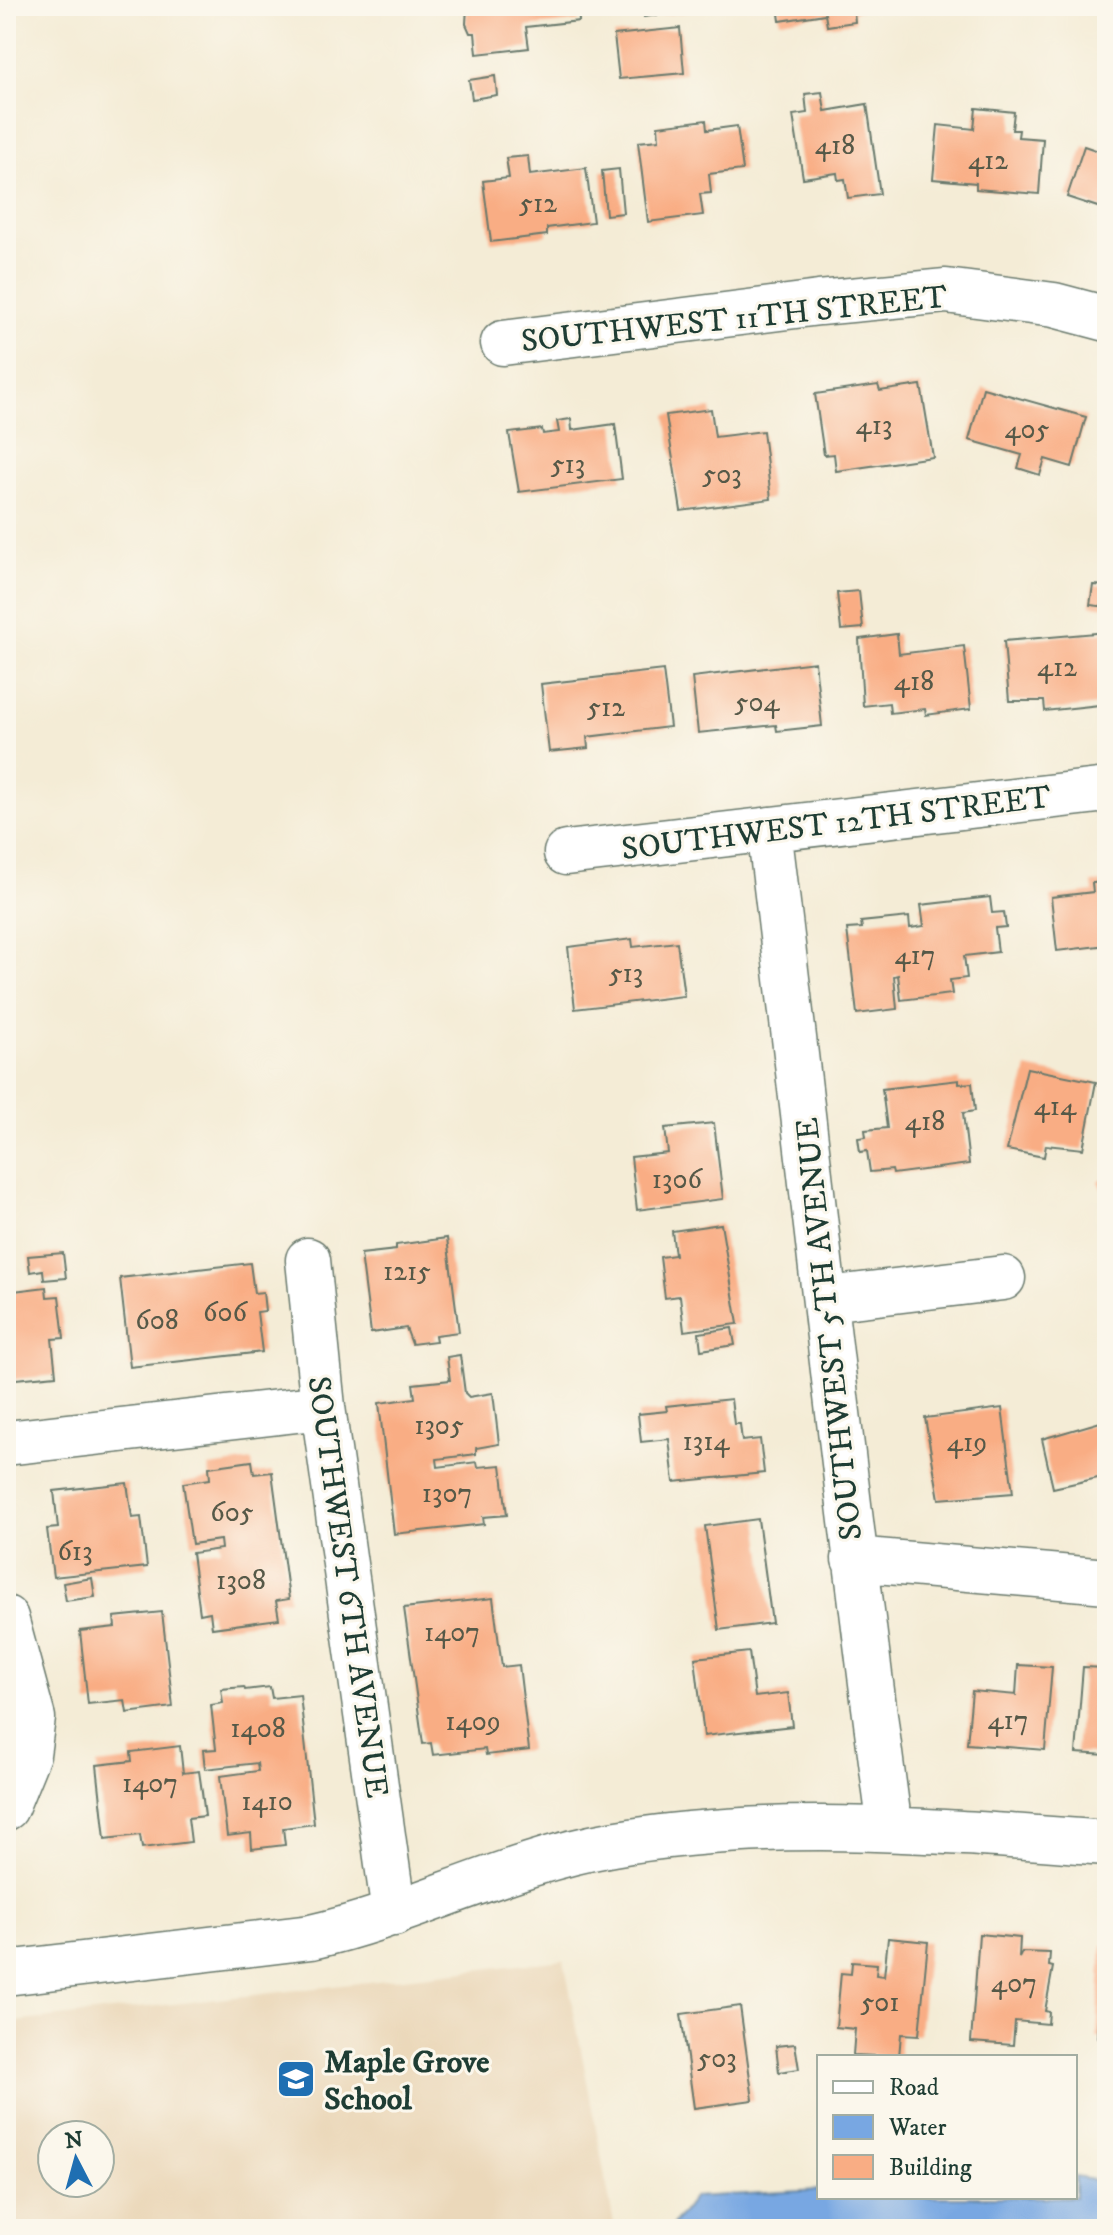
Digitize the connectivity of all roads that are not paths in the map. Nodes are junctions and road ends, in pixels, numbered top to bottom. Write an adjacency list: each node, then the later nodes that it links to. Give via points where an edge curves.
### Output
1 (1107, 319): 2 (street, SOUTHWEST 11TH STREET, via 1054,305 946,291)
2 (503, 343)
3 (1107, 790): 4 (street, SOUTHWEST 12TH STREET)
4 (769, 829): 5 (street, SOUTHWEST 12TH STREET); 8 (street, SOUTHWEST 5TH AVENUE)
5 (566, 853)
6 (308, 1260): 9 (street, SOUTHWEST 6TH AVENUE)
7 (1003, 1278): 8 (street)
8 (827, 1299): 11 (street, SOUTHWEST 5TH AVENUE)
9 (323, 1407): 10 (street); 17 (street, SOUTHWEST 6TH AVENUE)
10 (6, 1443)
11 (854, 1559): 12 (street); 15 (street, SOUTHWEST 5TH AVENUE)
12 (1107, 1581)
13 (6, 1618): 14 (street, via 33,1718 28,1754)
14 (6, 1808)
15 (890, 1829): 16 (street); 17 (street, via 748,1829 611,1844 551,1859)
16 (1107, 1843)
17 (394, 1914): 18 (street, via 311,1937)
18 (6, 1973)

